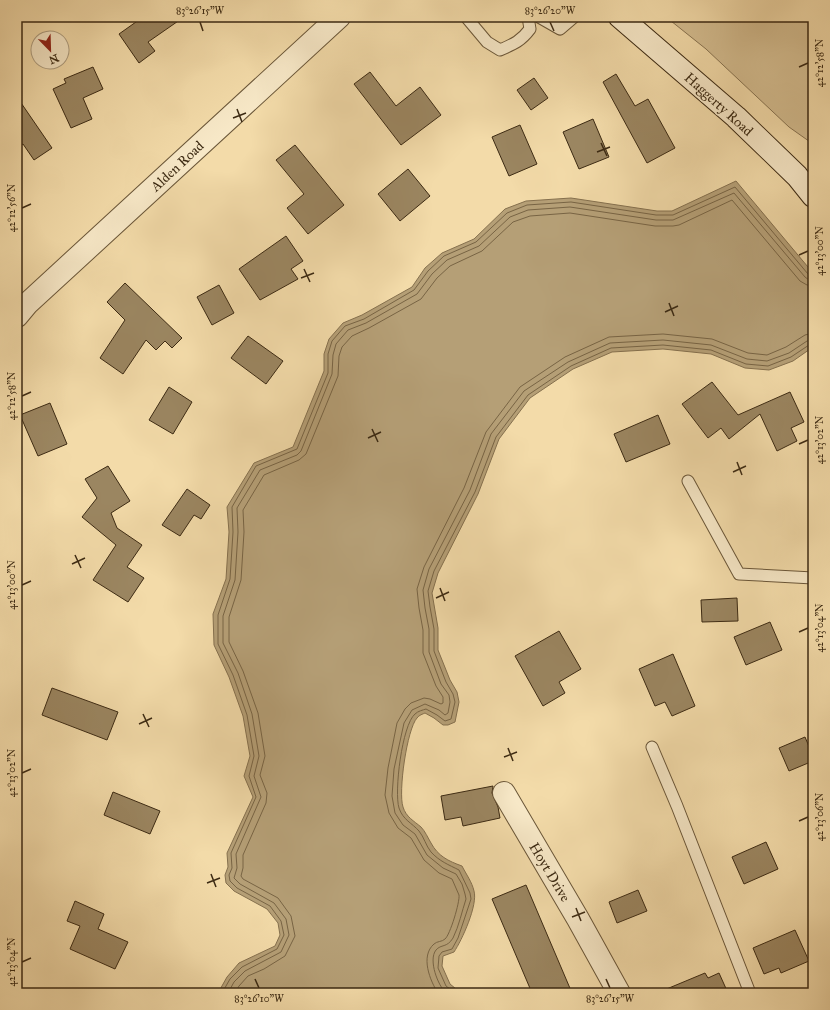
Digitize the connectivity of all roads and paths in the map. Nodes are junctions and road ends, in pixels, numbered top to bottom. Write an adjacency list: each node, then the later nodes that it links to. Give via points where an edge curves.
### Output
1 (339, 17): 8 (street, Alden Road)
2 (466, 17): 3 (lane, via 487,42 500,50 524,38 530,29)
3 (528, 17)
4 (539, 17): 5 (lane, via 560,29)
5 (574, 17)
6 (620, 17): 7 (street, Haggerty Road, via 736,117 797,176)
7 (813, 196)
8 (17, 316)
9 (688, 481): 10 (lane, via 739,574)
10 (813, 578)
11 (652, 747): 14 (lane)
12 (504, 793): 13 (street, Hoyt Drive)
13 (619, 993)
14 (750, 993)

